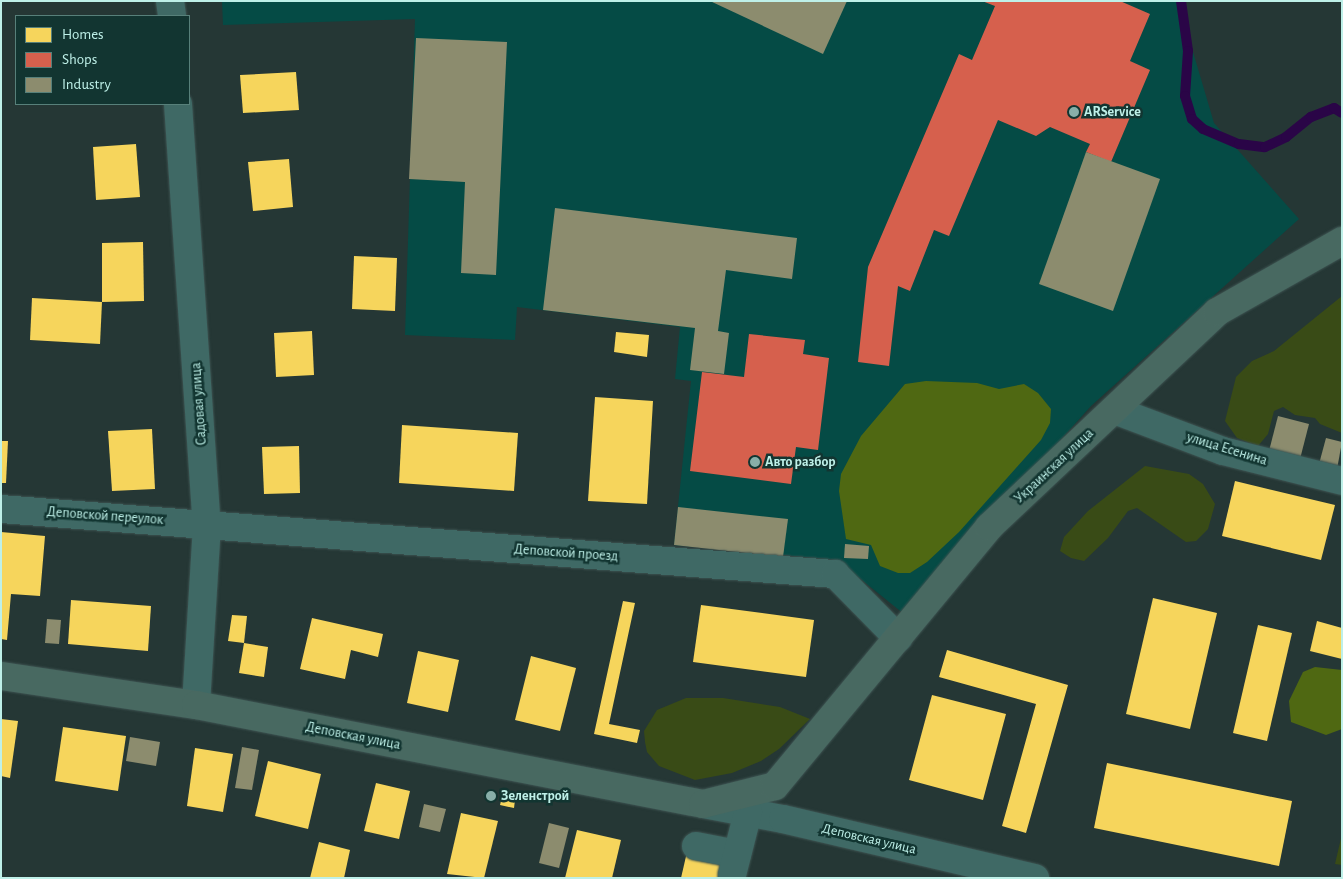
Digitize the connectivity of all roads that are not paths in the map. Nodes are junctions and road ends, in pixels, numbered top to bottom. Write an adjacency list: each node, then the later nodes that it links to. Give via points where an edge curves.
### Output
1 (170, 1): 2 (street)
2 (172, 15)
3 (178, 105): 8 (street, Садовая улица)
4 (1342, 241): 5 (main road, Украинская улица, via 1217,312)
5 (1114, 410): 6 (street, улица Есенина, via 1223,451); 9 (main road, Украинская улица, via 989,527)
6 (1342, 482)
7 (1, 509): 8 (street, Деповской переулок)
8 (208, 525): 9 (street, Деповской проезд, via 835,574); 11 (street, Садовая улица)
9 (898, 638): 12 (main road, Украинская улица)
10 (1, 676): 11 (main road, Деповская улица)
11 (196, 705): 13 (main road, Деповская улица)
12 (812, 743): 13 (main road, Деповская улица, via 775,786)
13 (703, 804): 14 (street, Деповская улица)
14 (748, 812): 15 (street, via 735,865); 16 (street, Деповская улица)
15 (696, 846)
16 (1035, 878)

